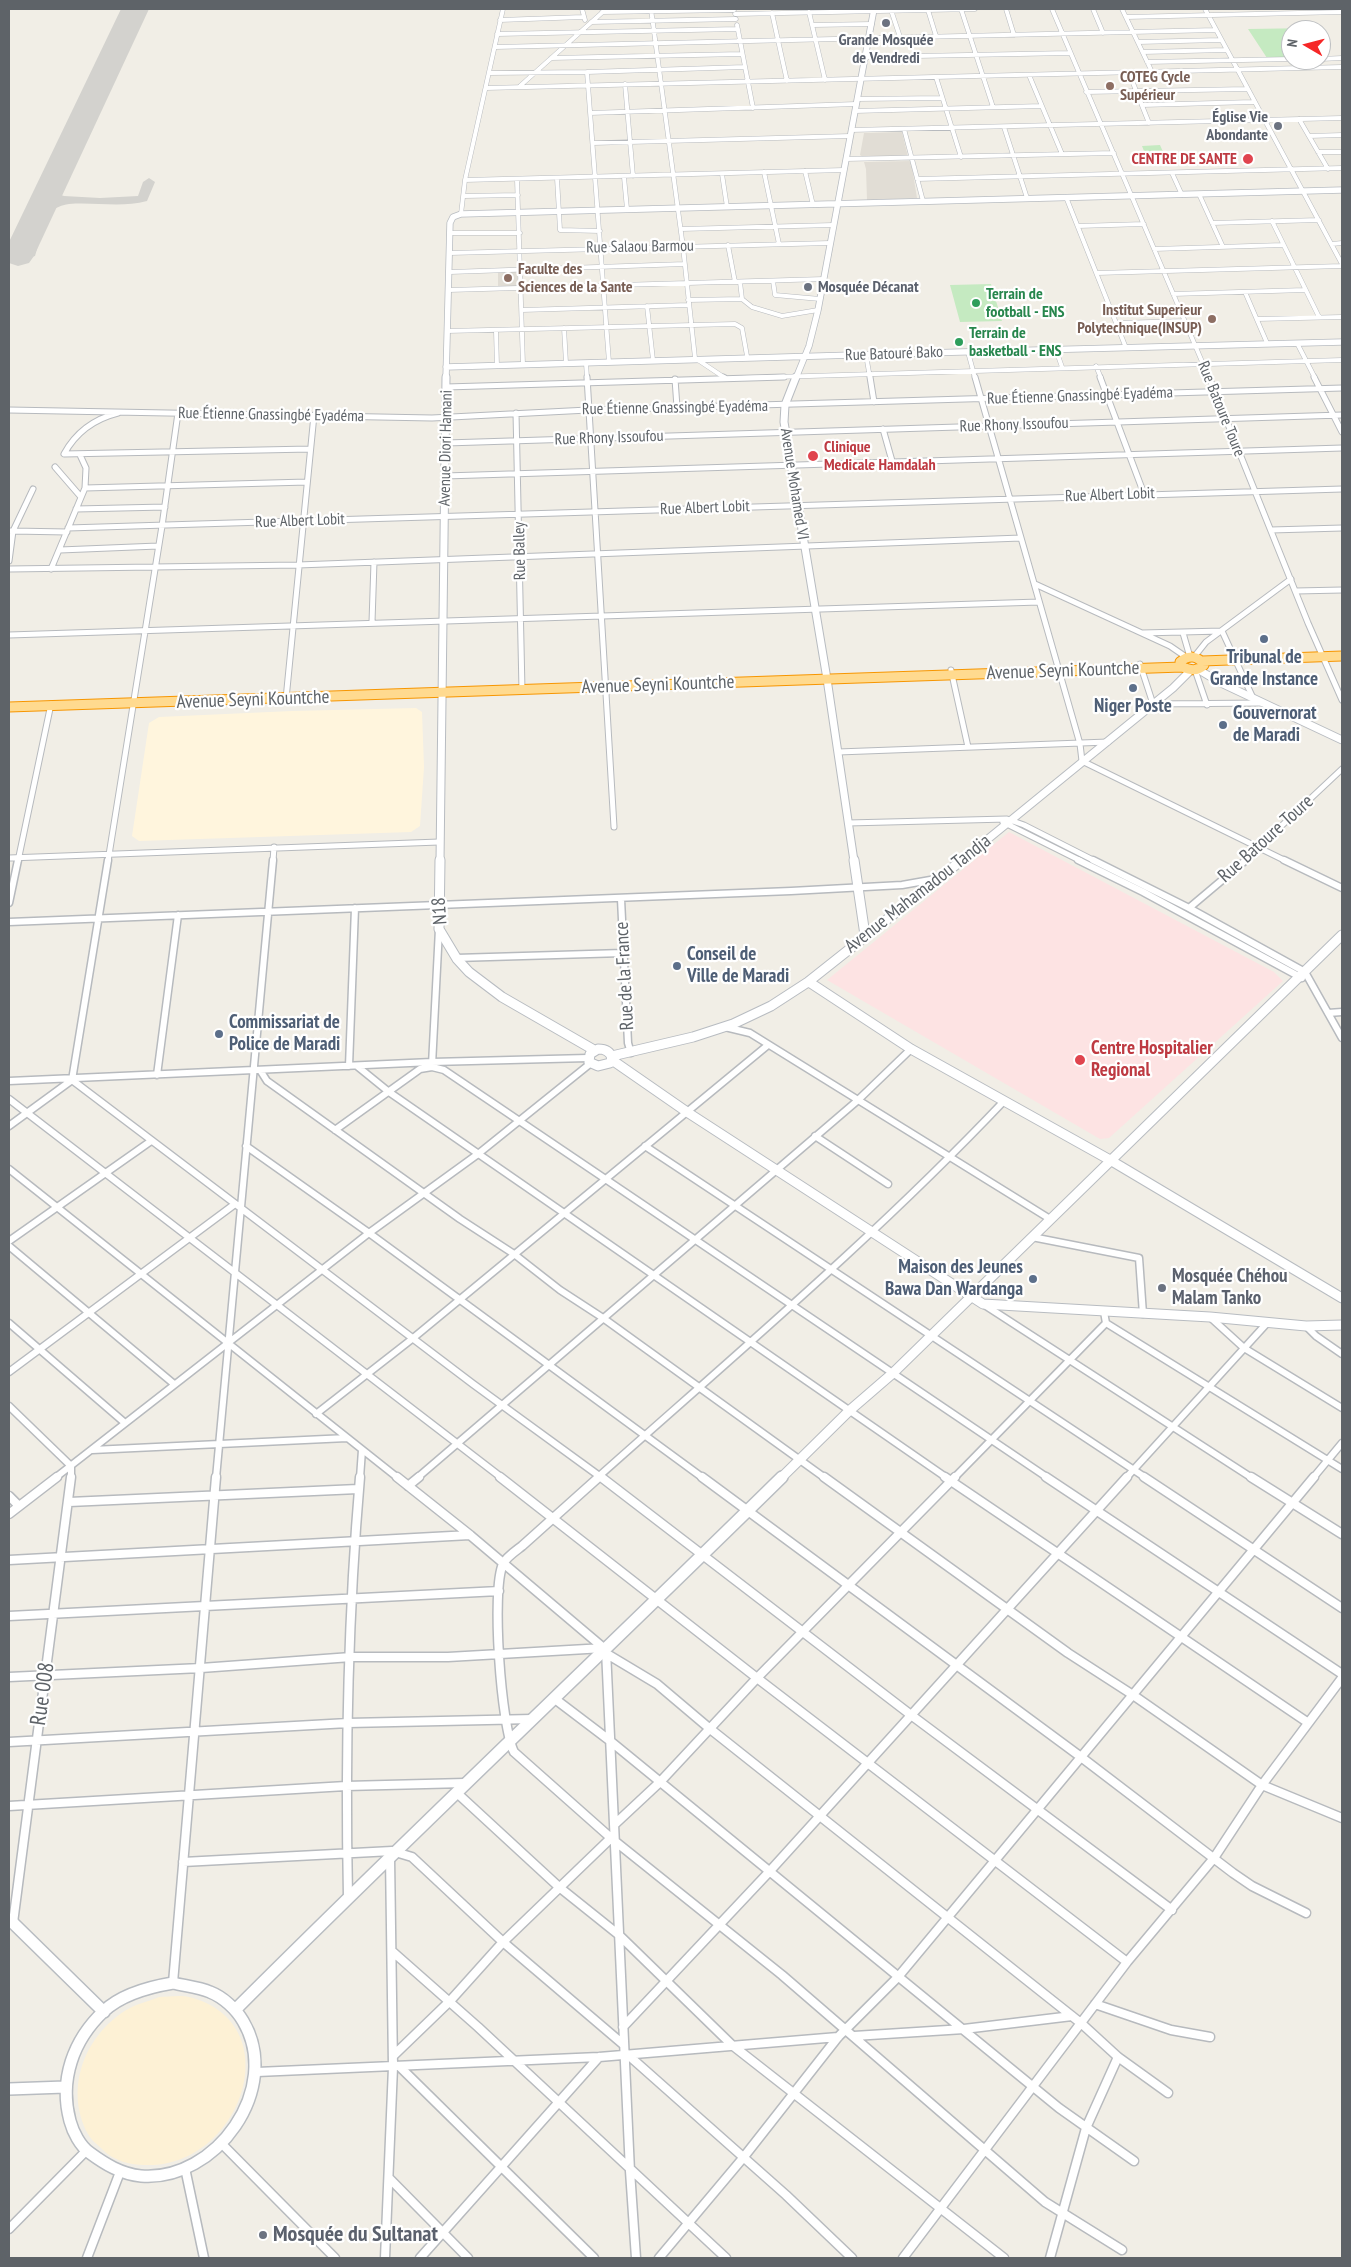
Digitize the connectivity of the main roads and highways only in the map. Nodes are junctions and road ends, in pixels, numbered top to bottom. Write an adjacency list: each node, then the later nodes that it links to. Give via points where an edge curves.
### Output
1 (1342, 656): 2 (highway, Avenue Seyni Kountche)
2 (1325, 660): 3 (highway, Avenue Seyni Kountche); 4 (highway, Avenue Seyni Kountche)
3 (1342, 662)
4 (9, 706)

